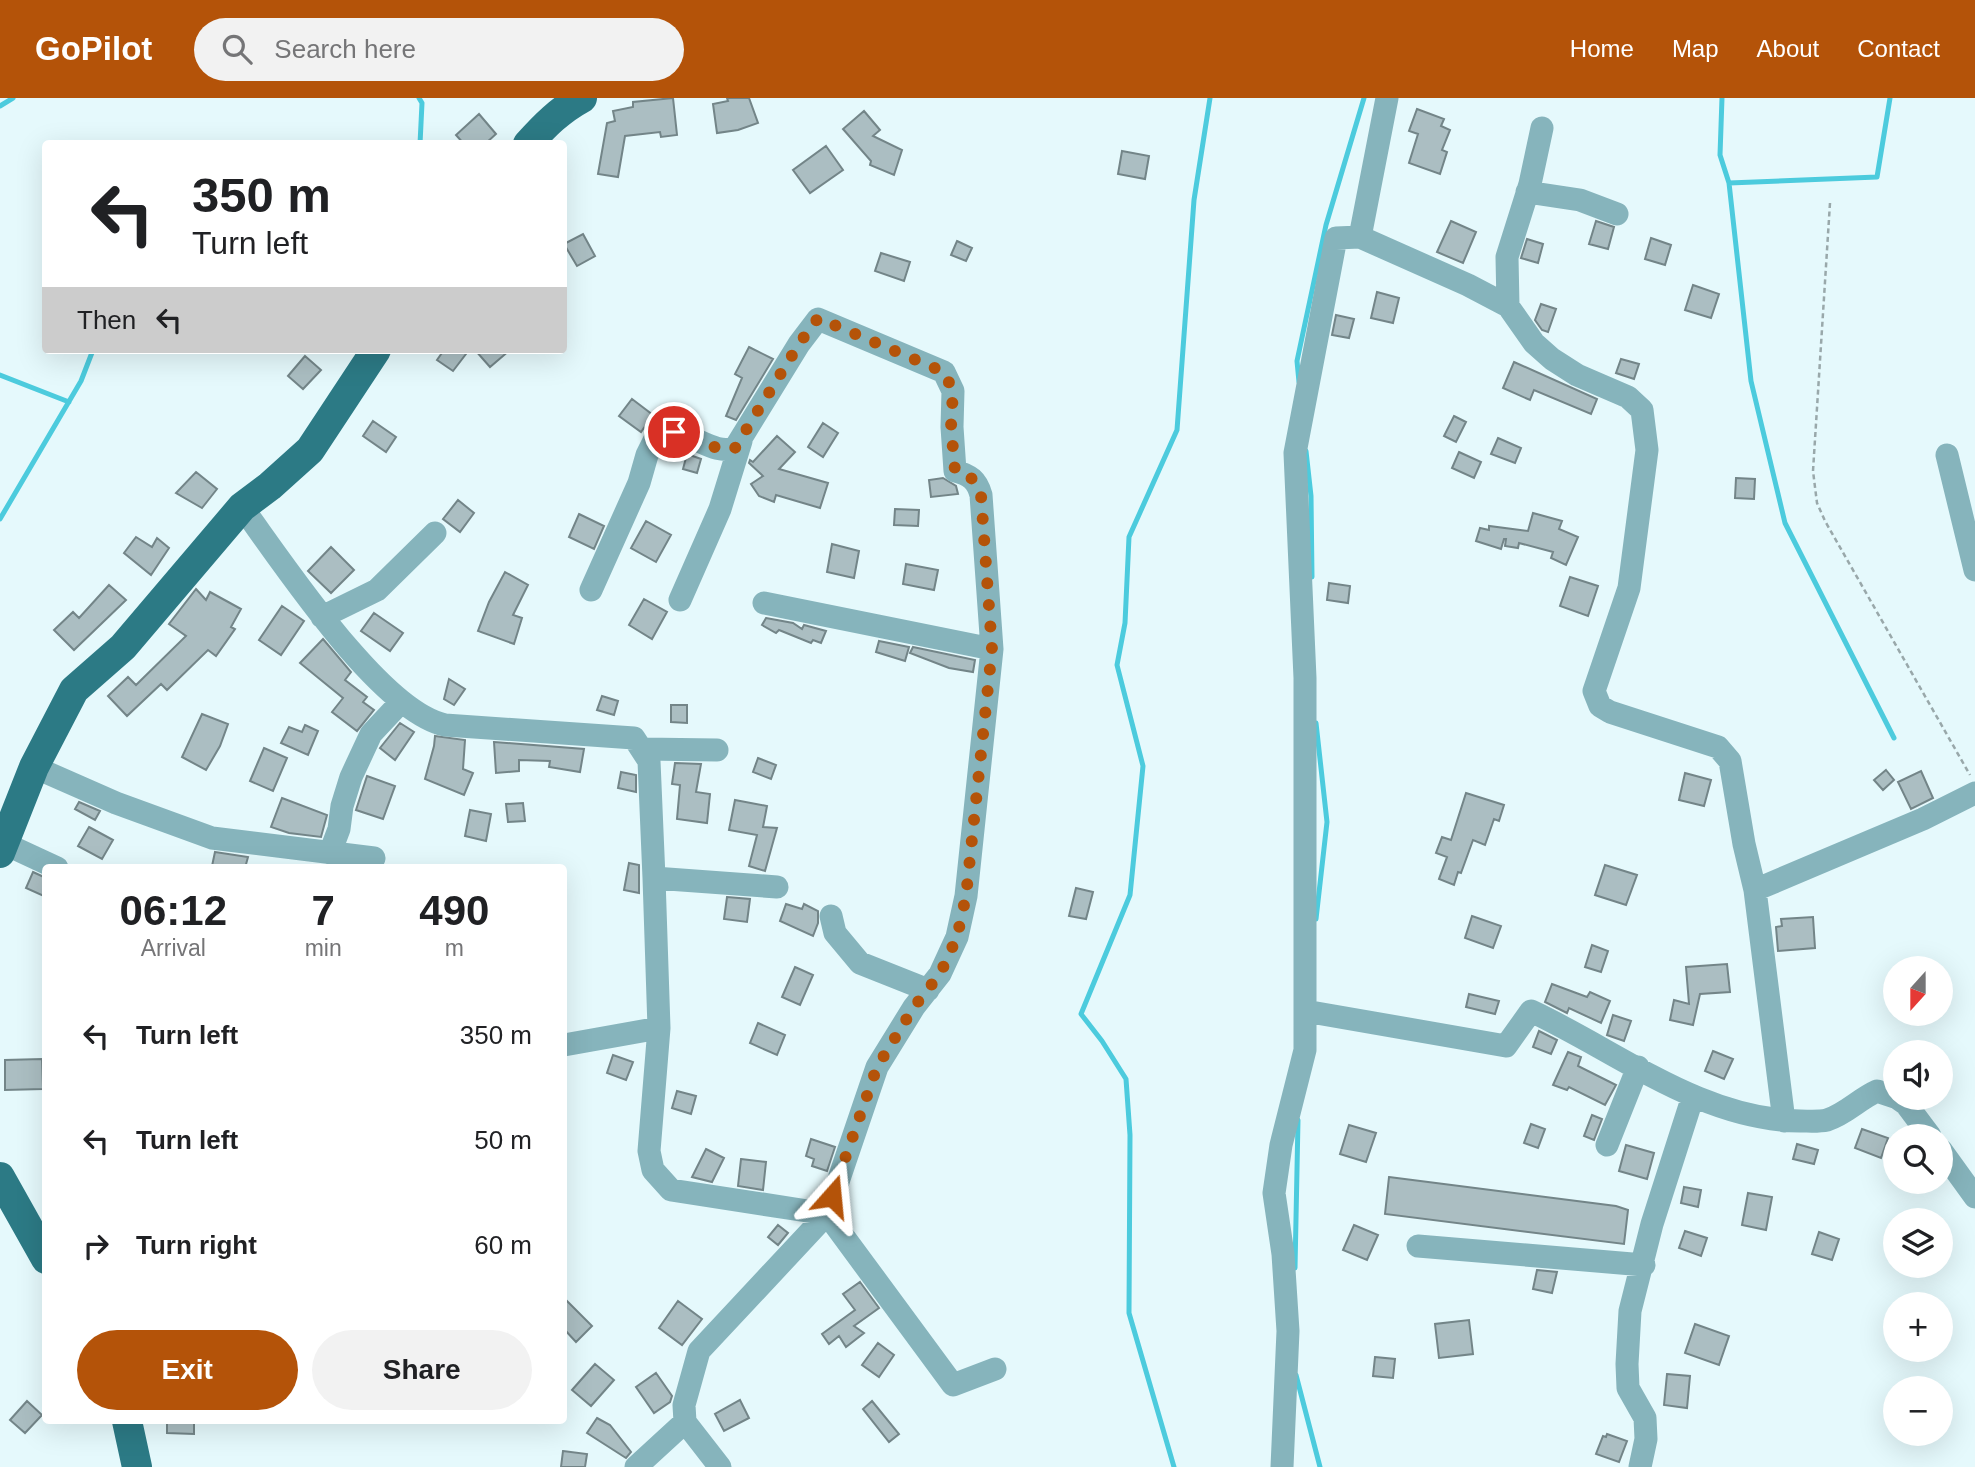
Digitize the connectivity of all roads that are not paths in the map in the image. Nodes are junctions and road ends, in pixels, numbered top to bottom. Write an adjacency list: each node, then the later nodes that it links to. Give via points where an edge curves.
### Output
1 (582, 98): 4 (main road)
2 (1387, 98): 7 (street)
3 (1542, 128): 5 (street)
4 (532, 140)
5 (1527, 192): 6 (street, via 1580,200); 8 (street, via 1507,257)
6 (1617, 214)
7 (1360, 237): 8 (street); 34 (street, via 1336,238 1295,453 1305,678)
8 (1508, 306): 31 (street, via 1534,343 1552,359 1628,397 1643,410 1647,450 1629,588 1594,691 1600,706 1610,712 1724,752 1730,761)
9 (373, 354): 12 (main road, via 310,450)
10 (741, 441): 15 (street, via 735,448 723,450 682,433 657,435); 16 (street, via 720,509); 19 (street, via 818,318 944,372 953,391 955,471 978,484 981,495)
11 (1947, 455): 14 (street)
12 (243, 507): 18 (street); 23 (main road, via 123,647 74,691)
13 (435, 533): 18 (street, via 377,590)
14 (1975, 567)
15 (591, 590)
16 (680, 600)
17 (764, 603): 19 (street)
18 (322, 617): 20 (street)
19 (992, 649): 33 (street, via 966,896 957,937)
20 (401, 702): 21 (street, via 431,722 445,725 634,738); 26 (street, via 371,734 351,777)
21 (643, 749): 22 (street); 29 (street, via 649,761)
22 (717, 750)
23 (34, 767): 25 (main road); 26 (street, via 212,838)
24 (1975, 793): 31 (street)
25 (1, 848): 28 (street)
26 (330, 853): 27 (street)
27 (374, 859)
28 (46, 864)
29 (654, 878): 30 (street); 35 (street)
30 (777, 887)
31 (1755, 890): 40 (street)
32 (831, 916): 33 (street, via 835,933 860,963)
33 (928, 990): 45 (street, via 877,1067)
34 (1305, 1011): 37 (street, via 1506,1046 1531,1011); 55 (street, via 1305,1049 1280,1144 1275,1193 1288,1331)
35 (659, 1028): 36 (street); 45 (street, via 649,1151 653,1170 671,1190)
36 (567, 1044)
37 (1638, 1067): 39 (street); 41 (street)
38 (1883, 1093): 40 (street, via 1864,1097 1824,1121)
39 (1693, 1096): 40 (street, via 1738,1112); 48 (street)
40 (1784, 1121)
41 (1608, 1145)
42 (1953, 1166): 44 (street)
43 (0, 1177): 47 (main road)
44 (1975, 1196)
45 (827, 1214): 49 (street, via 953,1385); 50 (street, via 699,1351 684,1405)
46 (1418, 1246): 48 (street)
47 (42, 1252)
48 (1644, 1265): 56 (street, via 1630,1311 1627,1364 1628,1388 1645,1418)
49 (995, 1369)
50 (685, 1422): 53 (street); 54 (street)
51 (128, 1424): 52 (main road)
52 (137, 1467)
53 (636, 1467)
54 (720, 1467)
55 (1282, 1467)
56 (1640, 1467)

